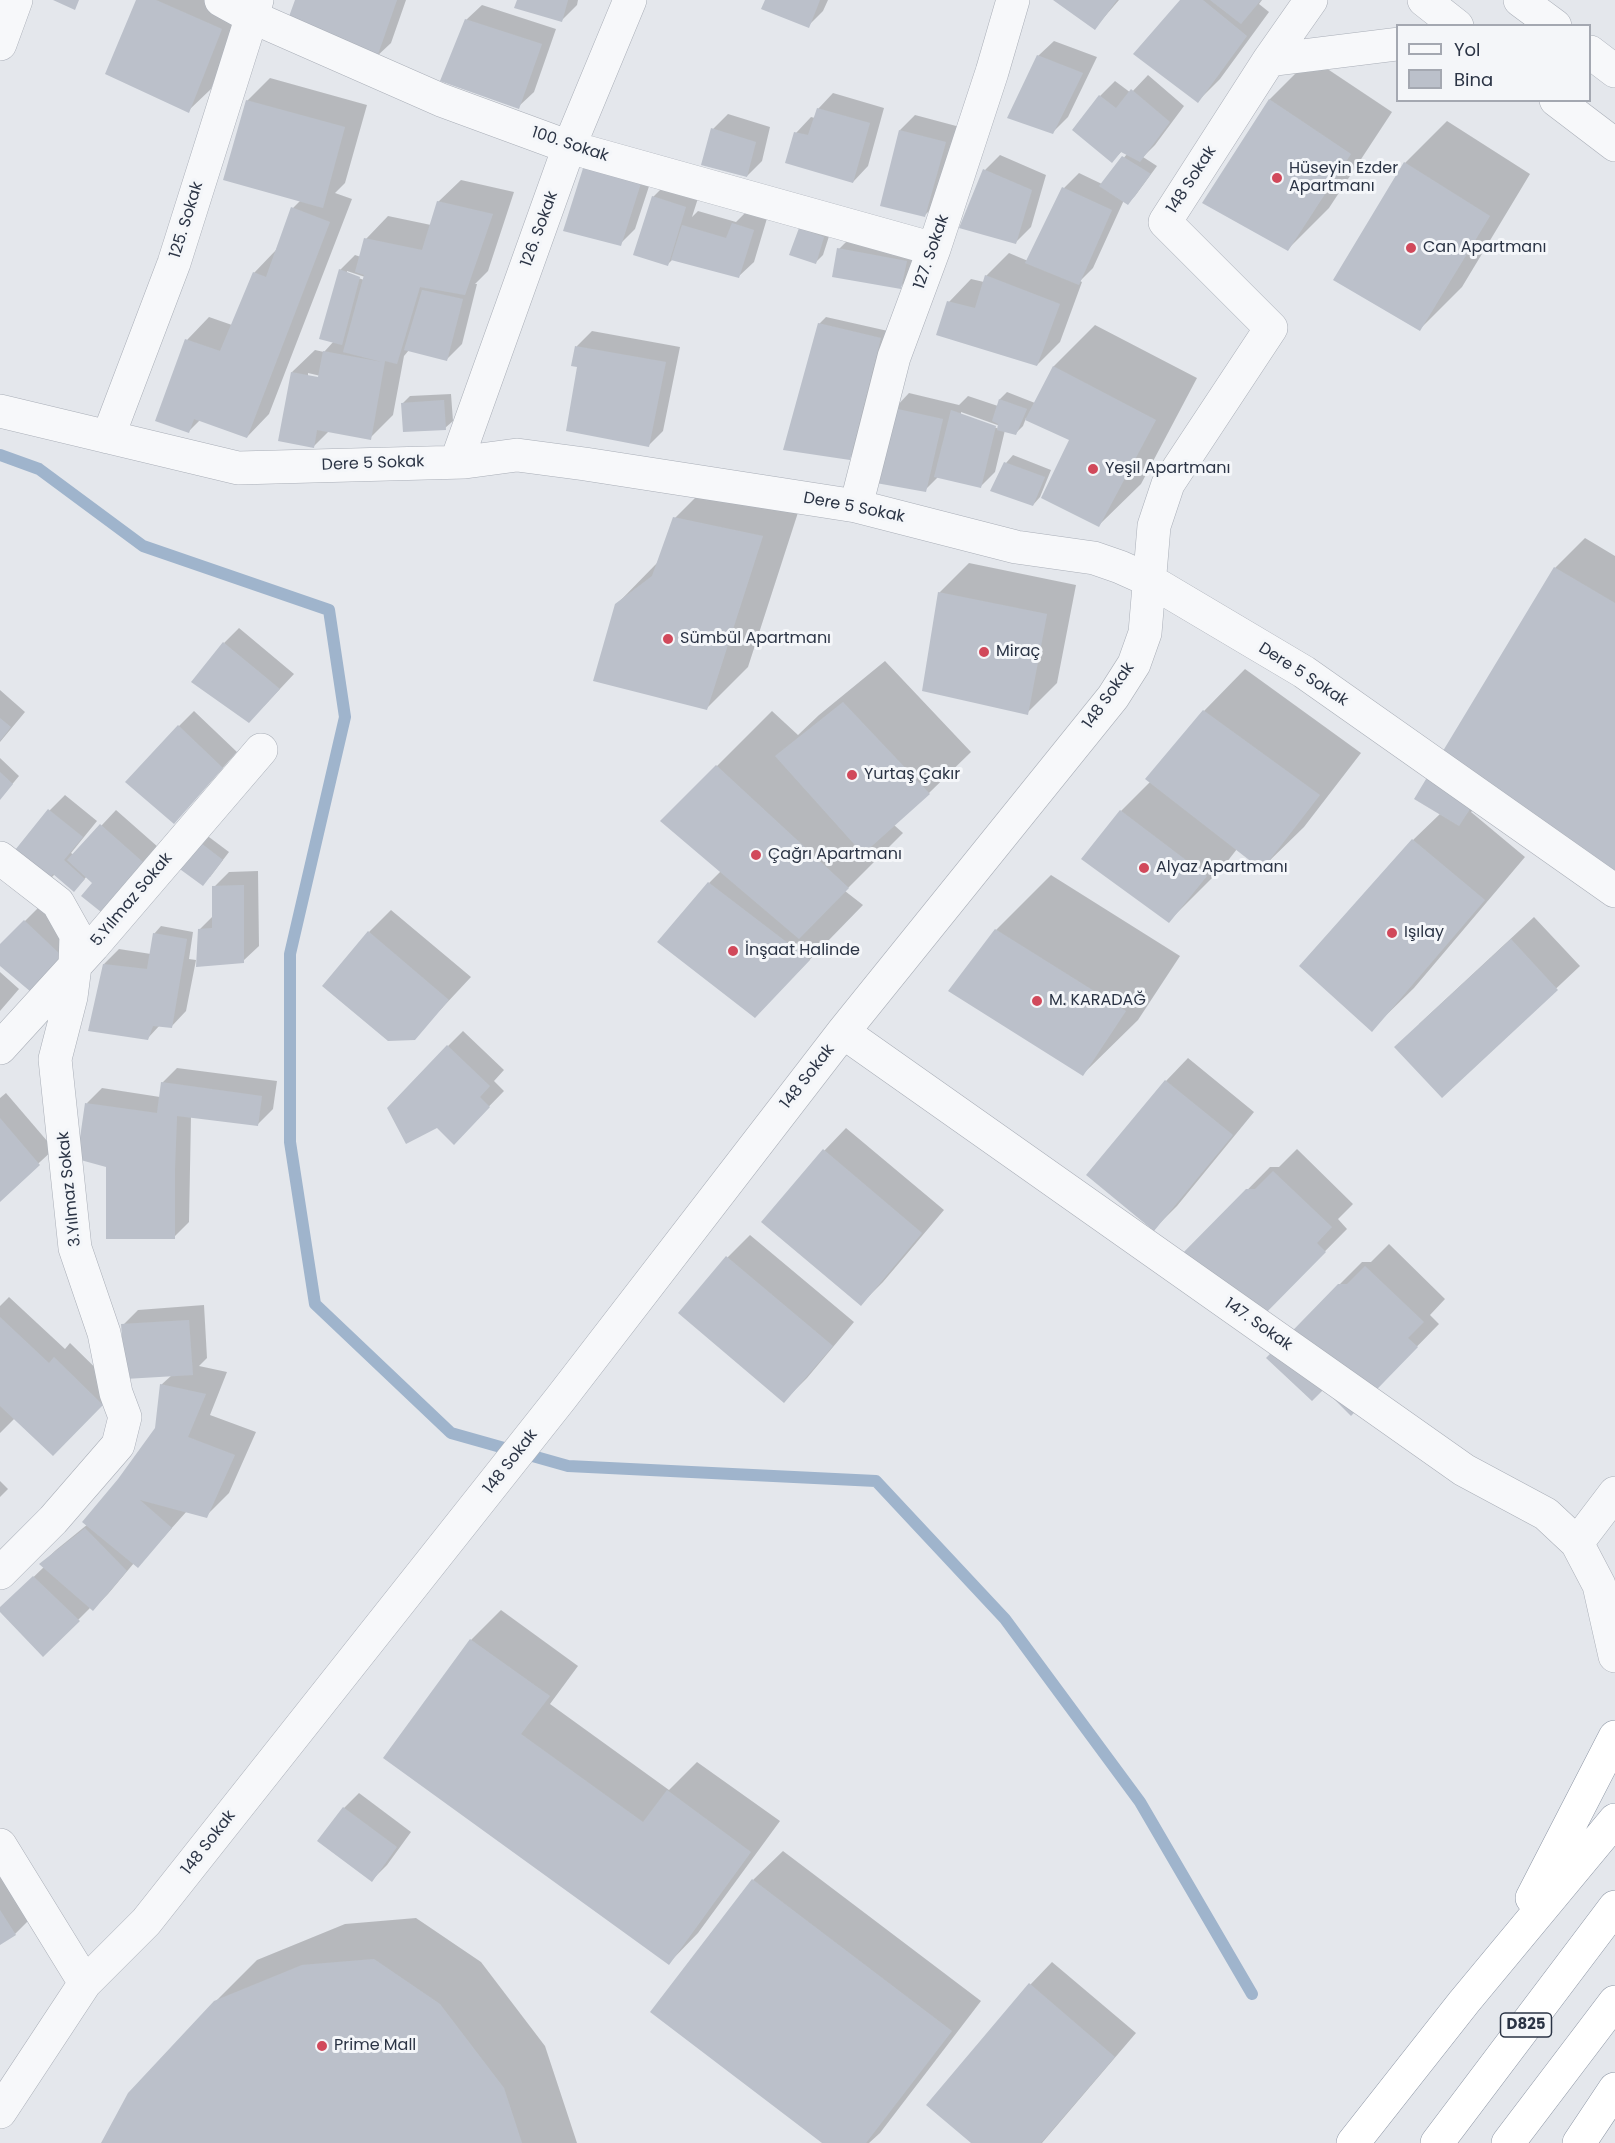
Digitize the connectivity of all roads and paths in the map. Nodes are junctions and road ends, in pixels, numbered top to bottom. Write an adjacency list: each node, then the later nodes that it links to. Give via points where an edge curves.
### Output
1 (16, 0): 12 (street)
2 (221, 0): 8 (street, 100. Sokak)
3 (630, 0): 18 (street, 126. Sokak)
4 (1013, 0): 19 (street, 127. Sokak)
5 (1311, 0): 14 (street, 148 Sokak)
6 (1424, 0): 9 (street)
7 (1520, 0): 10 (street)
8 (253, 8): 18 (street, 100. Sokak, via 441,100); 21 (street, 125. Sokak, via 174,263)
9 (1454, 24)
10 (1552, 24)
11 (1396, 44): 14 (street)
12 (0, 45)
13 (1591, 53): 15 (street)
14 (1269, 60): 24 (street, 148 Sokak, via 1165,222 1271,328 1168,484 1154,526)
15 (1615, 71)
16 (1559, 102): 17 (street)
17 (1615, 145)
18 (569, 147): 19 (street, 100. Sokak); 22 (street, 126. Sokak)
19 (934, 249): 23 (street, 127. Sokak, via 894,357)
20 (0, 411): 21 (street, Dere 5 Sokak)
21 (108, 437): 22 (street, Dere 5 Sokak, via 238,468)
22 (457, 460): 23 (street, Dere 5 Sokak, via 517,455)
23 (856, 506): 24 (street, Dere 5 Sokak, via 1016,547 1094,558)
24 (1149, 580): 27 (street, Dere 5 Sokak, via 1304,672); 29 (street, 148 Sokak, via 1145,633 1134,664 1113,697)
25 (261, 750): 28 (street, 5.Yılmaz Sokak)
26 (0, 858): 28 (street, 3.Yılmaz Sokak, via 58,903 76,935)
27 (1615, 891)
28 (75, 966): 30 (street, 5.Yılmaz Sokak); 33 (street, 3.Yılmaz Sokak, via 55,1059 75,1248 104,1333 125,1417 118,1445)
29 (843, 1032): 32 (street, 147. Sokak, via 1464,1470 1546,1514); 40 (street, 148 Sokak, via 500,1476 146,1922)
30 (0, 1048)
31 (1615, 1493): 32 (street)
32 (1577, 1543): 34 (street, 147. Sokak, via 1599,1585)
33 (0, 1572)
34 (1615, 1656)
35 (1615, 1737): 39 (highway)
36 (1615, 1820): 39 (highway)
37 (0, 1845): 40 (street)
38 (1615, 1907): 45 (highway, D825)
39 (1503, 1954): 44 (highway)
40 (85, 1983): 43 (street, 148 Sokak)
41 (1615, 2002): 46 (highway)
42 (1615, 2089): 47 (highway)
43 (0, 2112)
44 (1353, 2143)
45 (1437, 2143)
46 (1508, 2143)
47 (1579, 2143)

